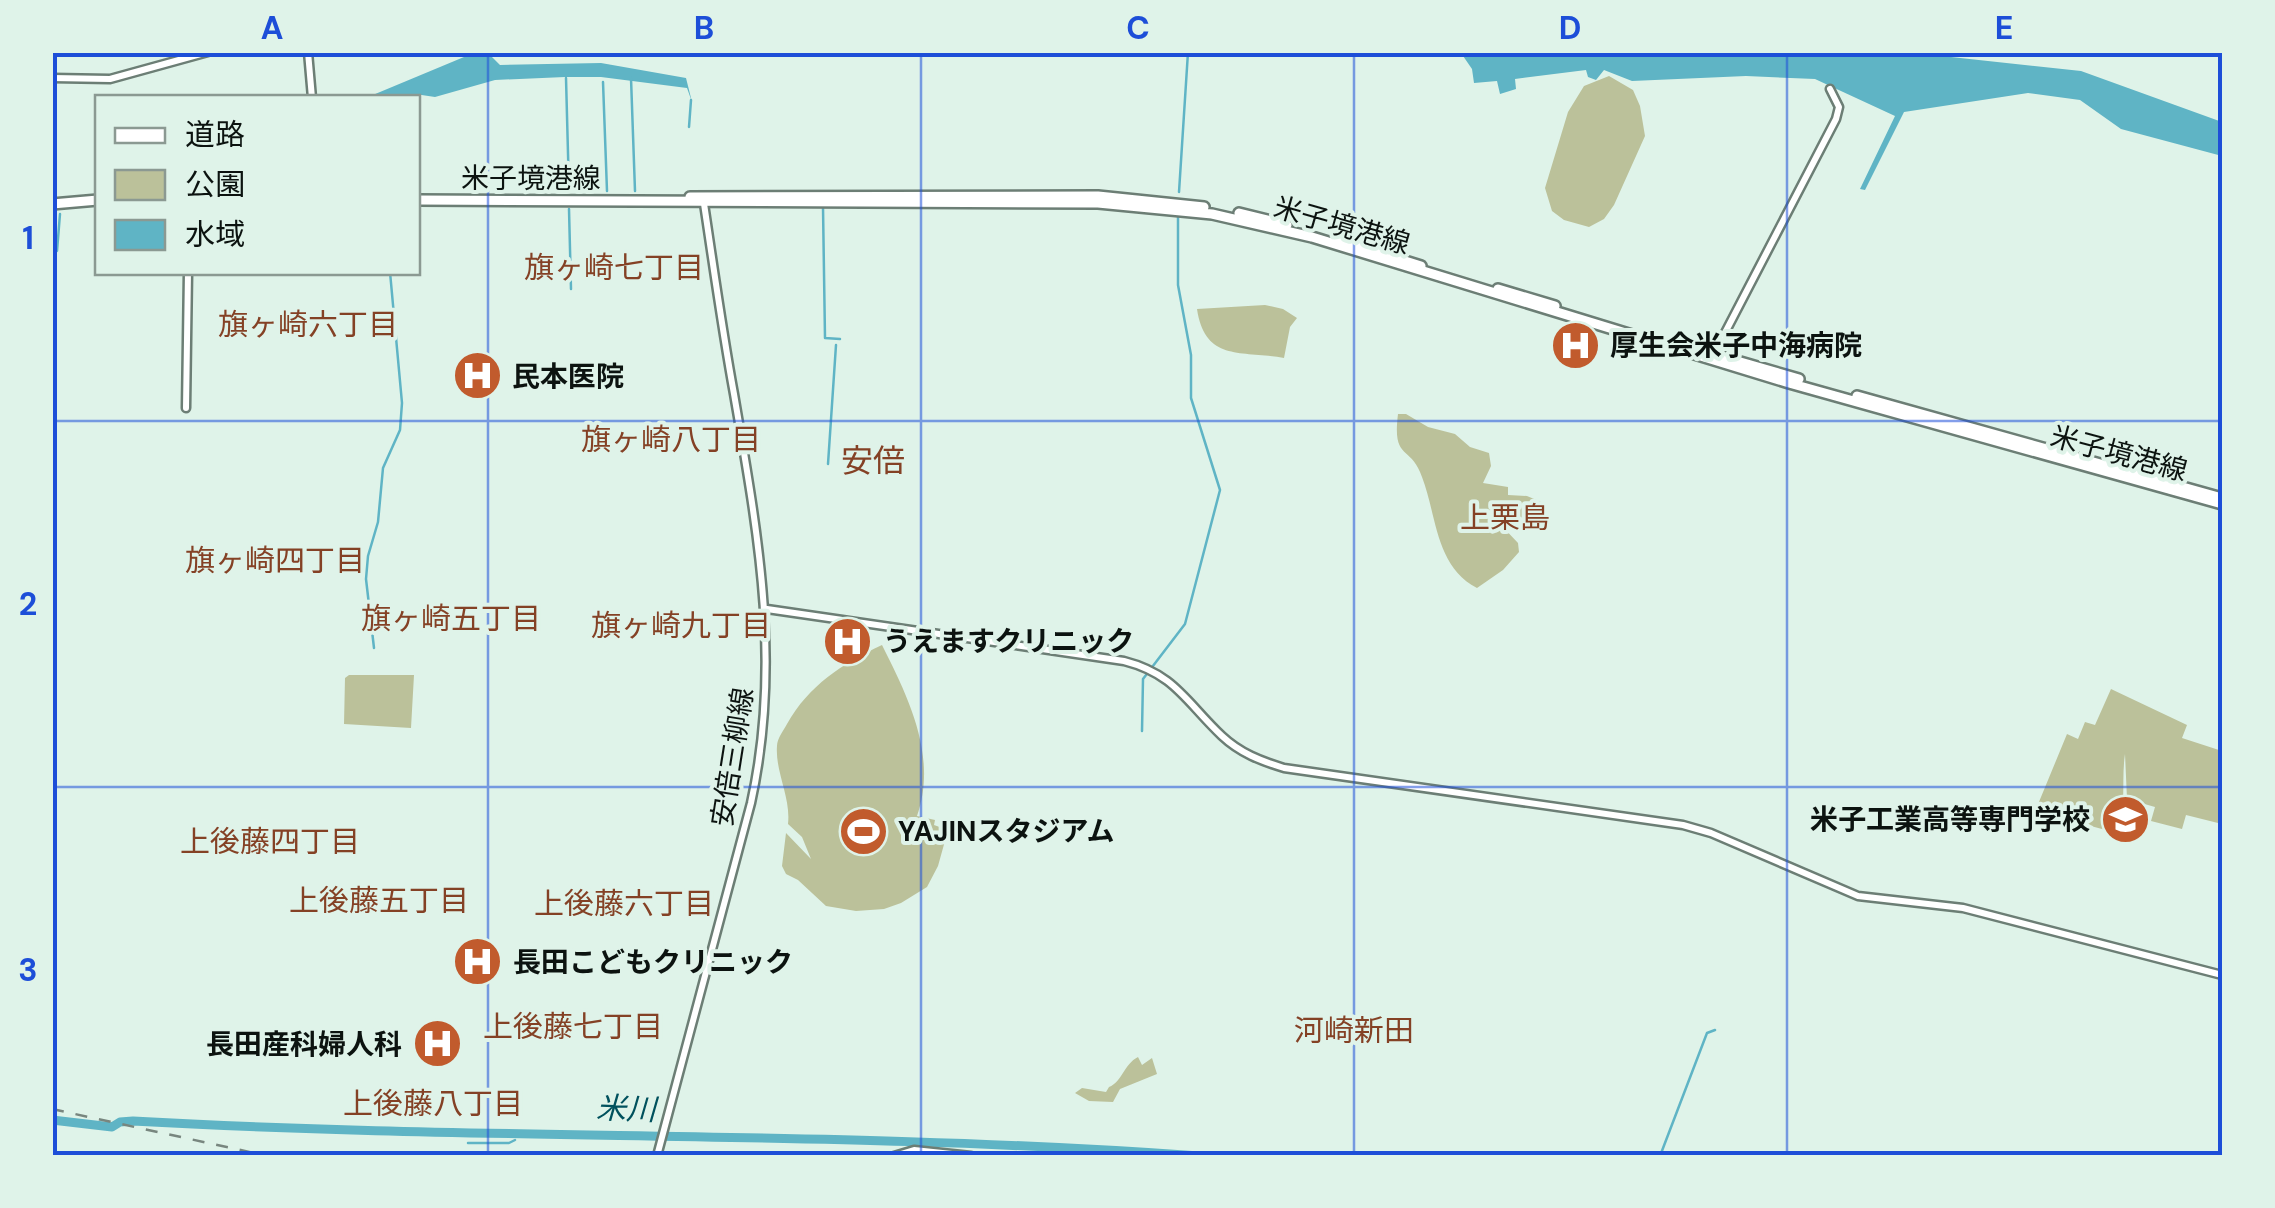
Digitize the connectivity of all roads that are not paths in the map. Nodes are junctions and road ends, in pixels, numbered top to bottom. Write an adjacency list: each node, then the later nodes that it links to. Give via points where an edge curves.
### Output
1 (208, 52): 3 (street, via 110,79)
2 (308, 52): 5 (street)
3 (52, 78)
4 (1830, 89): 11 (street, via 1839,107 1836,119)
5 (312, 95)
6 (420, 198): 7 (main road, 米子境港線)
7 (703, 200): 11 (main road, 米子境港線, via 1030,194 1176,202 1266,218); 13 (main road, 米子境港線, via 1098,203 1235,218 1899,415); 14 (street, 安倍三柳線)
8 (95, 202): 9 (main road)
9 (52, 206)
10 (188, 275): 12 (street)
11 (1714, 354): 13 (main road, 米子境港線)
12 (186, 408)
13 (2222, 501)
14 (766, 610): 15 (street, via 1124,660 1173,683 1220,735 1262,762 1683,825 1858,896 1963,908); 16 (street, 安倍三柳線, via 758,774)
15 (2222, 974)
16 (657, 1156)
17 (894, 1156): 18 (street, via 914,1150)
18 (971, 1156)

